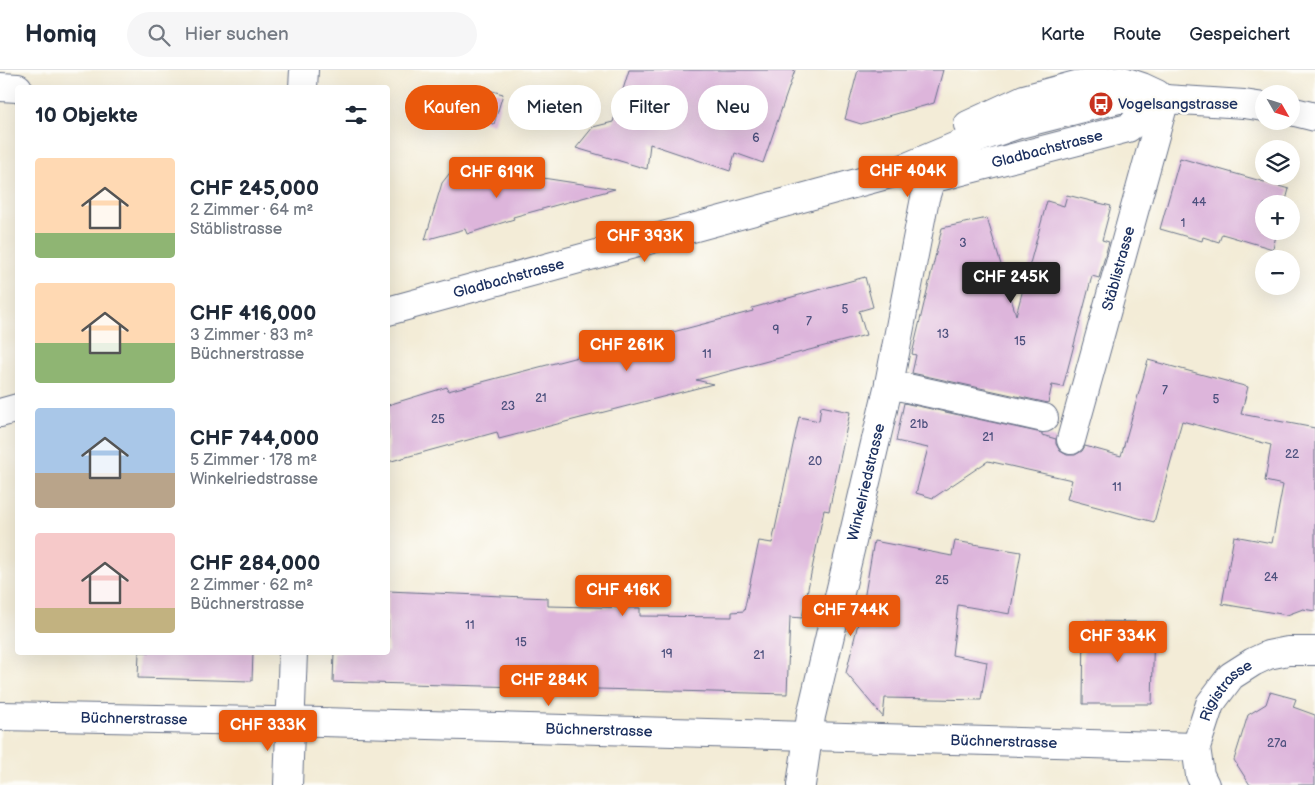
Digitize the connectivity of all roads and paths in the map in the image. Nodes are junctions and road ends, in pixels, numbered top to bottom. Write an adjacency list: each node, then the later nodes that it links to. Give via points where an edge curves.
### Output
1 (304, 70): 3 (street)
2 (1118, 75): 6 (street, Gladbachstrasse); 10 (street, Gladbachstrasse, via 1024,99 955,131)
3 (303, 85)
4 (0, 87): 5 (street)
5 (15, 88)
6 (1165, 99): 7 (street); 10 (street, Gladbachstrasse, via 1119,100 1016,125); 11 (street, Gladbachstrasse, via 1128,128); 17 (street, Stäblistrasse)
7 (1255, 105)
8 (1300, 113): 9 (street)
9 (1315, 116)
10 (890, 174): 11 (street, Gladbachstrasse); 12 (street, Gladbachstrasse)
11 (931, 179): 13 (street, Winkelriedstrasse)
12 (390, 310)
13 (889, 384): 16 (street); 22 (street, Winkelriedstrasse)
14 (15, 409): 15 (street)
15 (0, 413)
16 (1044, 418)
17 (1071, 440)
18 (1315, 651): 23 (street, Rigistrasse, via 1268,655 1231,676 1210,704)
19 (293, 655): 21 (street)
20 (0, 716): 21 (street, Büchnerstrasse)
21 (290, 721): 22 (street, Büchnerstrasse); 24 (street)
22 (808, 735): 23 (street, Büchnerstrasse); 25 (street, Winkelriedstrasse)
23 (1196, 747): 26 (street, Rigistrasse)
24 (288, 785)
25 (801, 785)
26 (1204, 785)

